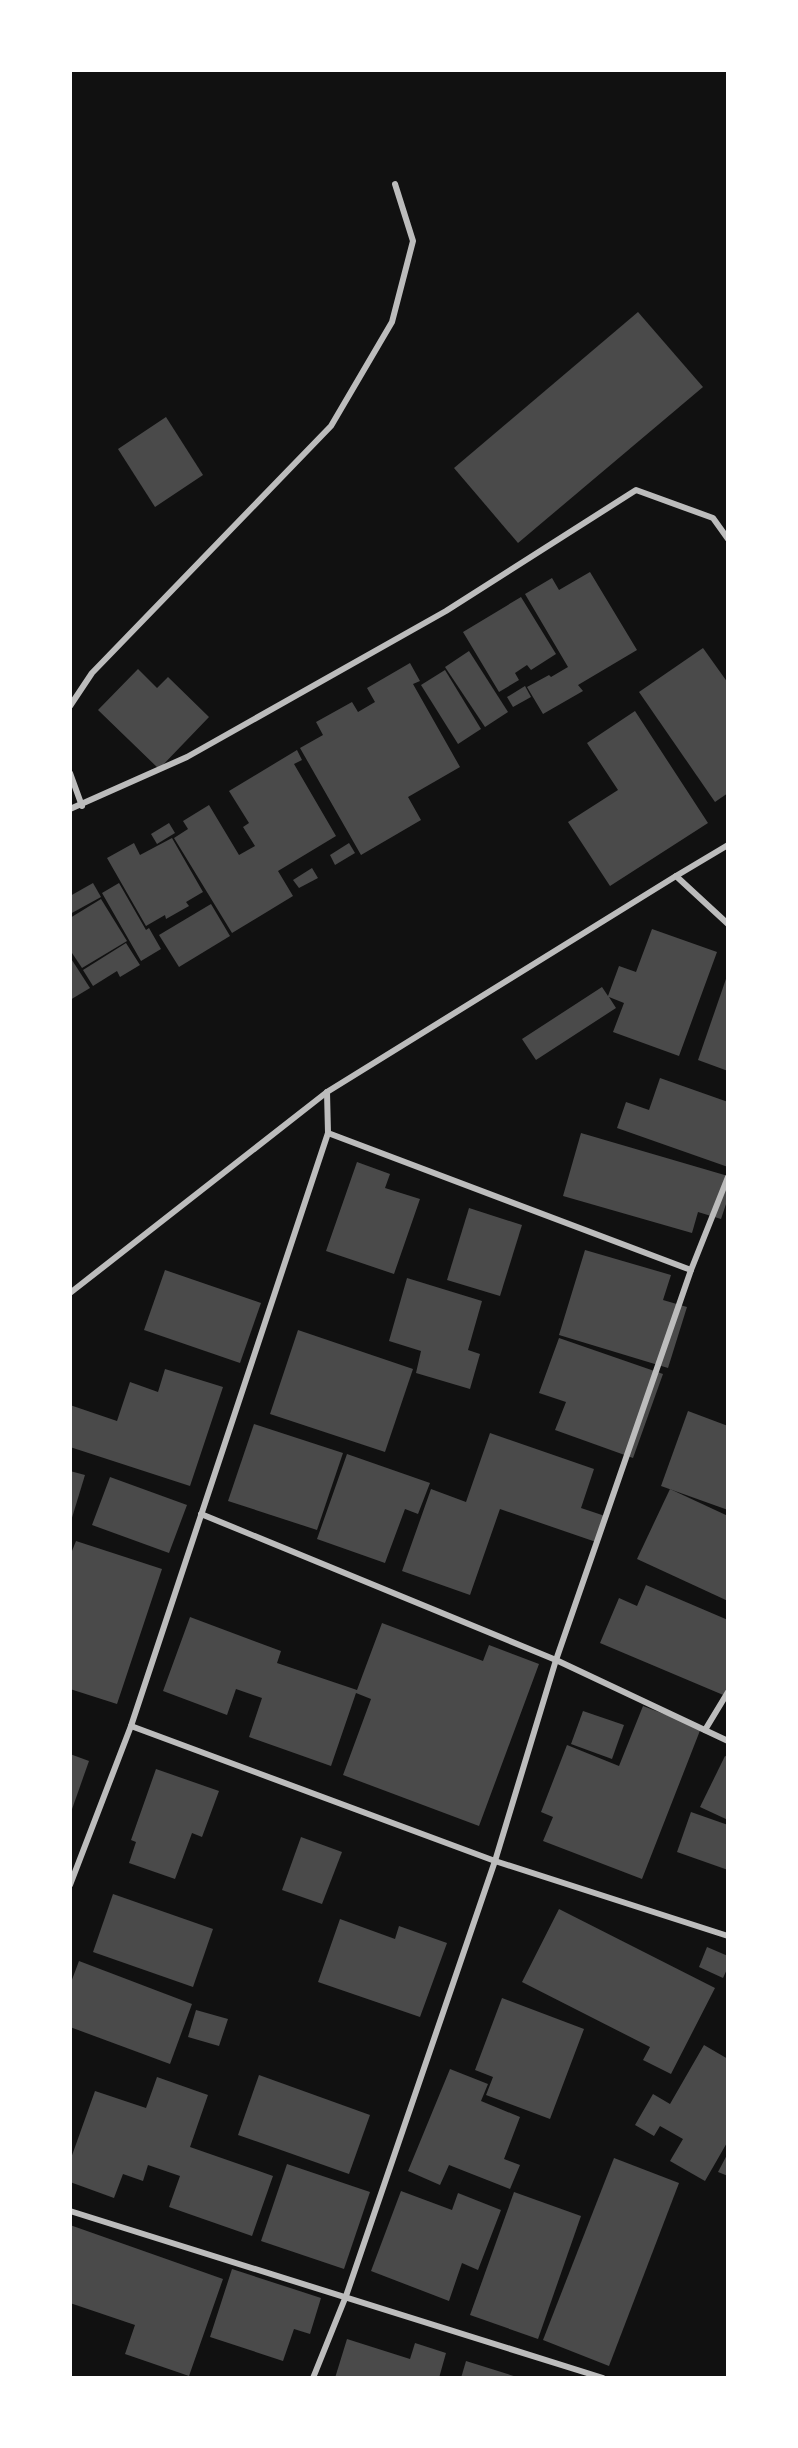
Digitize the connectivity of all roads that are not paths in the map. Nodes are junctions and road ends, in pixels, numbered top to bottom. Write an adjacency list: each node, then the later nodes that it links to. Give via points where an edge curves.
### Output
1 (395, 184): 3 (street, via 413,241 392,322 331,426 92,673)
2 (728, 539): 5 (street, via 713,518 636,490 446,611 187,757)
3 (70, 706)
4 (70, 773): 5 (street)
5 (82, 806): 6 (street)
6 (70, 809)
7 (728, 845): 8 (street)
8 (676, 876): 9 (street); 10 (street)
9 (728, 924)
10 (327, 1092): 11 (street); 14 (street)
11 (328, 1133): 13 (street); 15 (street)
12 (728, 1177): 13 (street)
13 (691, 1270): 16 (street)
14 (70, 1293)
15 (201, 1514): 16 (street); 18 (street)
16 (556, 1660): 19 (street); 21 (street)
17 (728, 1692): 19 (street)
18 (131, 1726): 21 (street); 22 (street)
19 (705, 1730): 20 (street)
20 (728, 1741)
21 (495, 1861): 23 (street); 25 (street)
22 (70, 1885)
23 (728, 1936)
24 (70, 2211): 25 (street)
25 (346, 2296): 26 (street); 27 (street)
26 (313, 2378)
27 (603, 2378)

